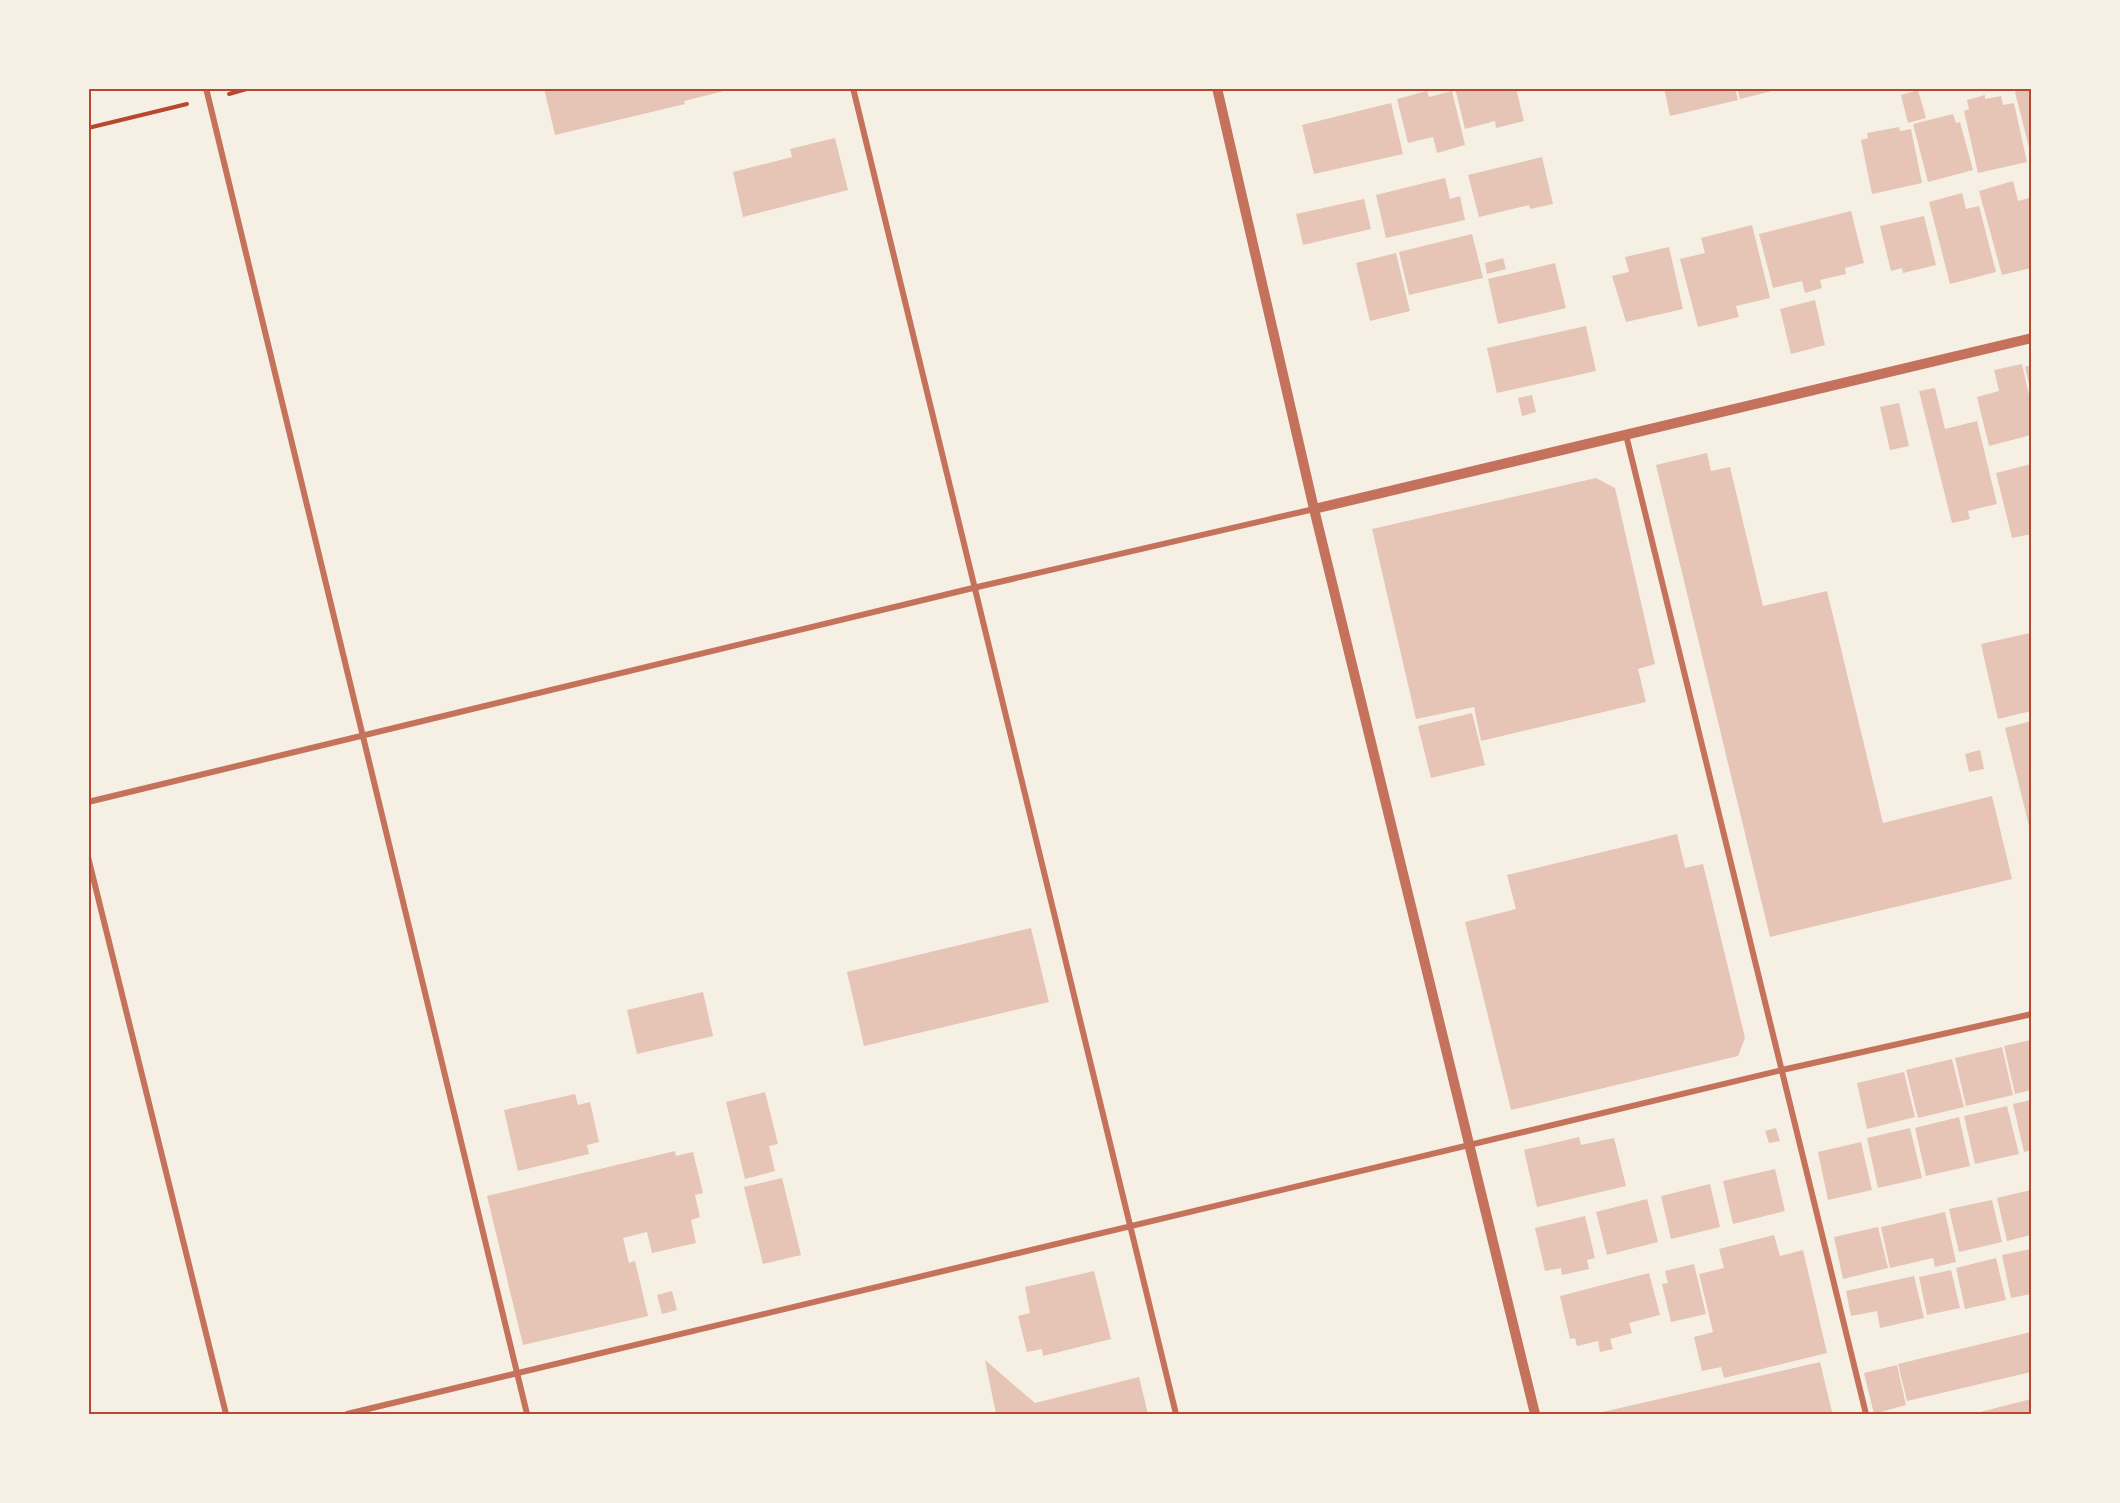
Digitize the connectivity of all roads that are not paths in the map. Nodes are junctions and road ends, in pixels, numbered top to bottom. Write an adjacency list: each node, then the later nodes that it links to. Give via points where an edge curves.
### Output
1 (206, 88): 8 (street)
2 (853, 88): 7 (street)
3 (1217, 88): 6 (street)
4 (2031, 338): 5 (street)
5 (1626, 435): 6 (street); 12 (street)
6 (1314, 509): 7 (street); 13 (street)
7 (973, 588): 8 (street); 14 (street)
8 (361, 737): 9 (street); 15 (street)
9 (88, 802)
10 (88, 857): 16 (street)
11 (2031, 1014): 12 (street)
12 (1782, 1070): 13 (street); 21 (street)
13 (1470, 1147): 14 (street); 20 (street)
14 (1131, 1228): 15 (street); 19 (street)
15 (518, 1373): 17 (street); 18 (street)
16 (226, 1414)
17 (347, 1414)
18 (527, 1414)
19 (1176, 1414)
20 (1535, 1414)
21 (1866, 1414)

